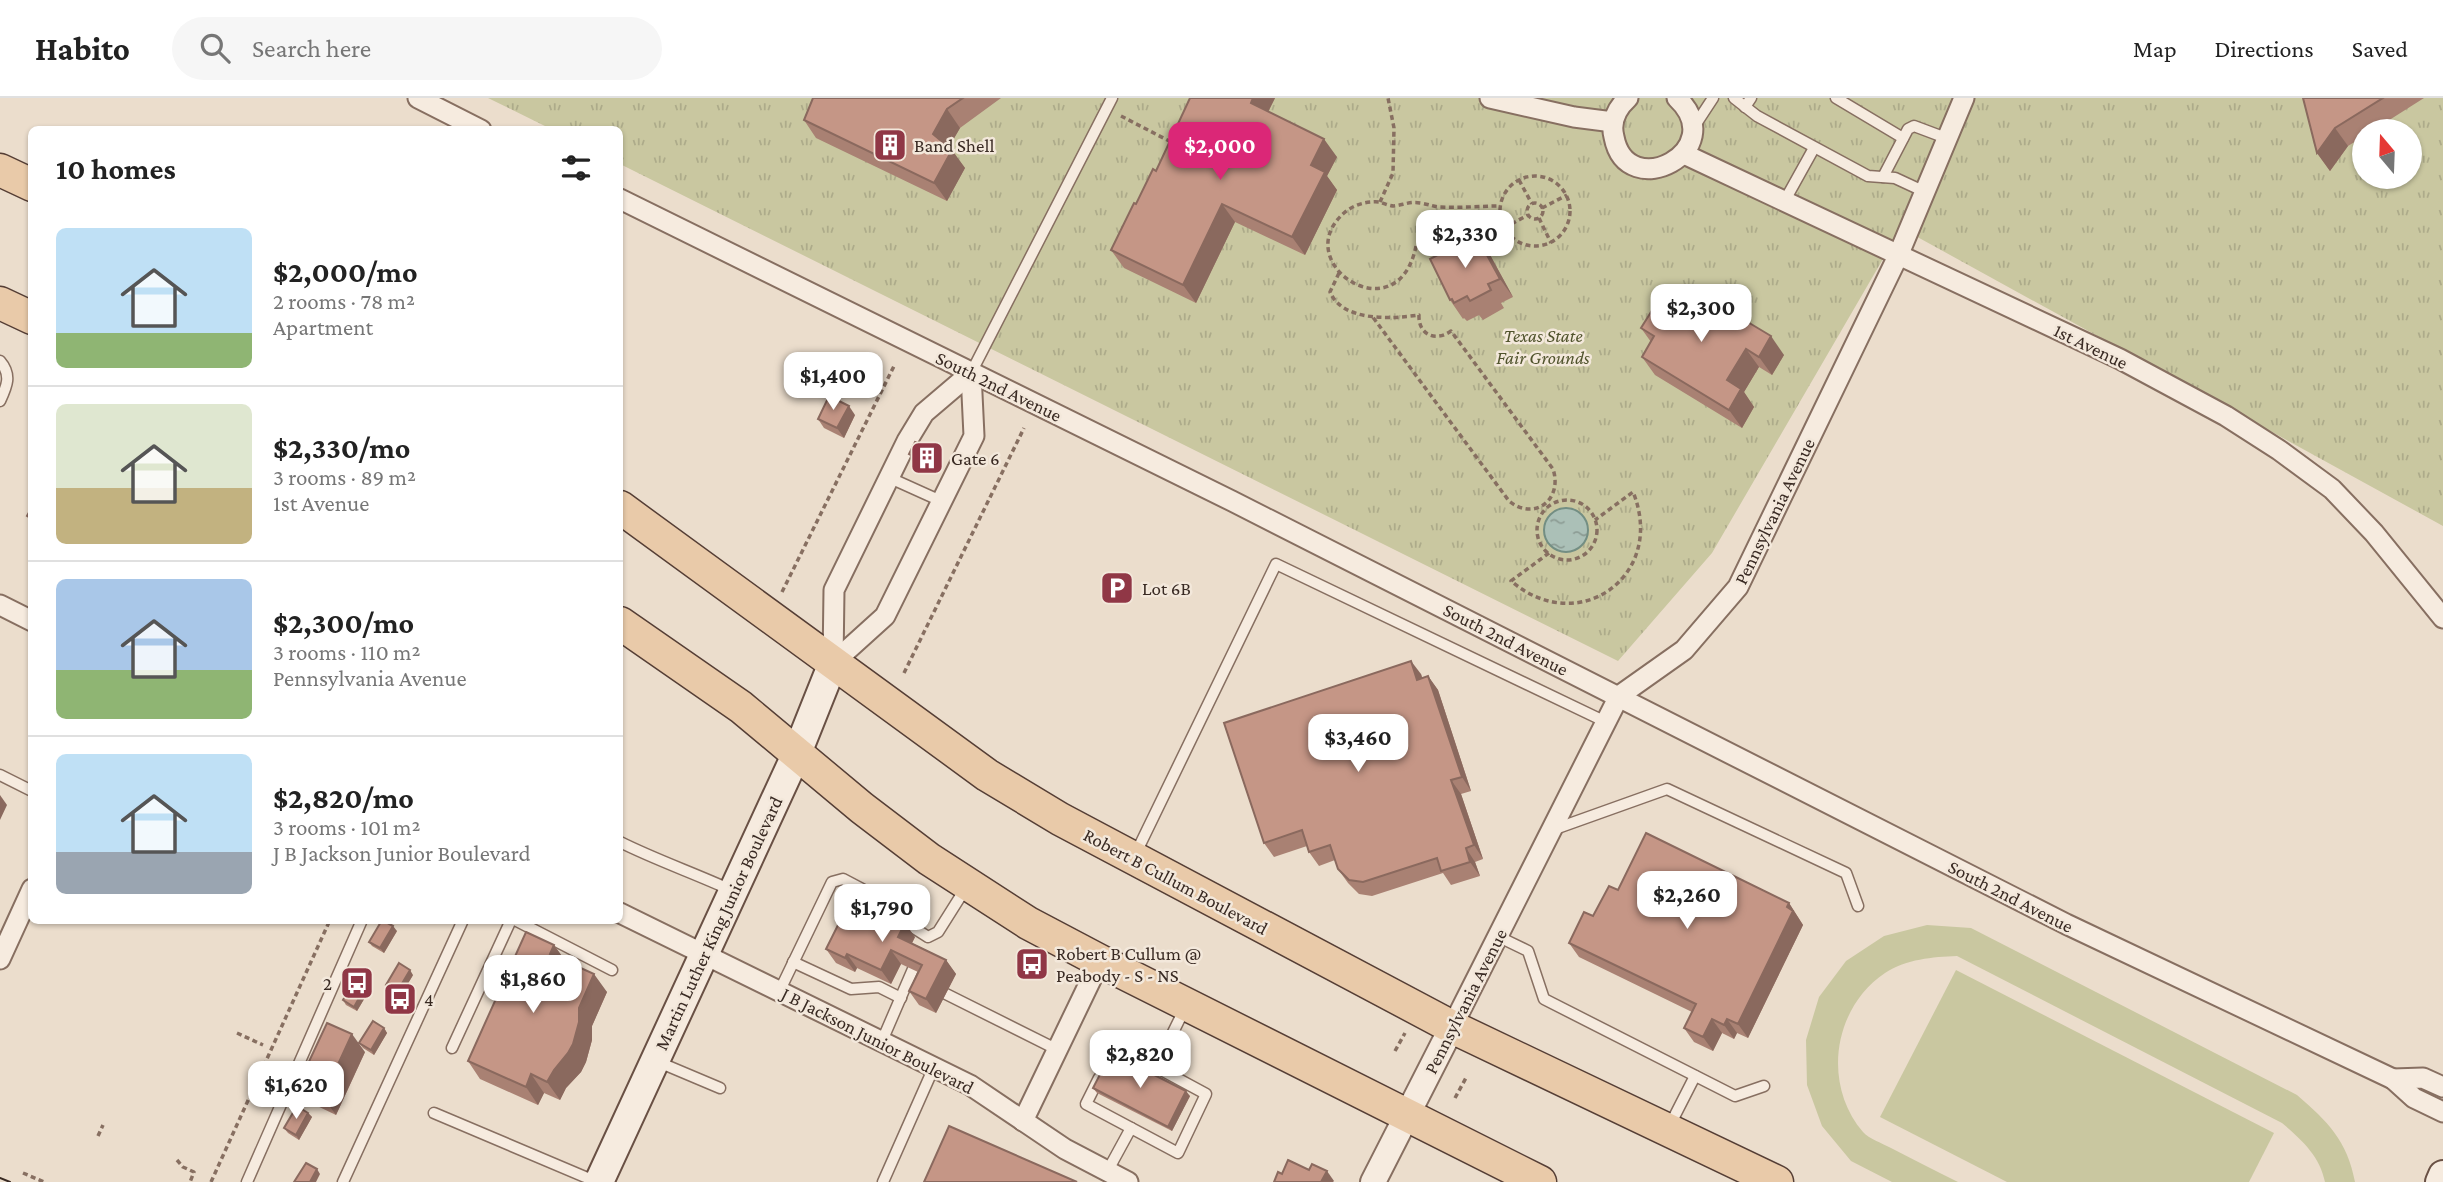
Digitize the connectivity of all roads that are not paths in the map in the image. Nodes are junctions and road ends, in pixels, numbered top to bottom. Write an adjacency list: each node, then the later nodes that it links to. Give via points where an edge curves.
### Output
1 (418, 98): 12 (street)
2 (1112, 98): 28 (lane, Martin Luther King Junior Boulevard)
3 (1490, 98): 11 (street)
4 (1628, 98): 11 (street)
5 (1677, 98): 13 (street)
6 (1713, 98): 13 (lane)
7 (1734, 98): 10 (lane)
8 (1836, 98): 14 (lane)
9 (1964, 98): 15 (street, Pennsylvania Avenue)
10 (1748, 102): 16 (lane, via 1757,116)
11 (1613, 122): 17 (street, via 1617,148 1636,166 1662,168)
12 (473, 126)
13 (1693, 130): 17 (street)
14 (1903, 138): 15 (lane, via 1914,126); 19 (lane)
15 (1946, 138): 21 (street, Pennsylvania Avenue)
16 (1814, 148): 19 (lane, via 1868,176); 23 (lane)
17 (1684, 154): 23 (street, 1st Avenue)
18 (0, 170): 20 (main road)
19 (1883, 177): 21 (lane)
20 (28, 183)
21 (1923, 191): 24 (street, Pennsylvania Avenue)
22 (623, 200): 28 (street, South 2nd Avenue)
23 (1784, 202): 24 (street, 1st Avenue)
24 (1898, 256): 34 (street, 1st Avenue, via 2151,375 2279,450 2332,489); 38 (street, Pennsylvania Avenue, via 1738,587 1684,650)
25 (0, 303): 26 (main road)
26 (28, 316)
27 (0, 361): 29 (lane, via 9,378)
28 (971, 373): 30 (street, Martin Luther King Junior Boulevard, via 924,413); 31 (street, Martin Luther King Junior Boulevard, via 974,436); 38 (street, South 2nd Avenue)
29 (0, 401)
30 (890, 478): 31 (lane); 37 (street, Martin Luther King Junior Boulevard, via 834,590)
31 (941, 502): 37 (street, Martin Luther King Junior Boulevard, via 884,616)
32 (623, 509): 37 (main road, Robert B Cullum Boulevard)
33 (0, 605): 35 (street)
34 (2443, 618)
35 (28, 619)
36 (625, 631): 40 (main road, via 741,707)
37 (833, 663): 40 (main road, Martin Luther King Junior Boulevard); 45 (main road, Robert B Cullum Boulevard, via 987,775)
38 (1619, 696): 39 (street, Pennsylvania Avenue); 74 (street, South 2nd Avenue, via 2066,925)
39 (1606, 722): 43 (street, Pennsylvania Avenue); 45 (lane, via 1276,564)
40 (797, 753): 46 (main road, via 862,808); 47 (main road, Martin Luther King Junior Boulevard)
41 (0, 775): 42 (lane)
42 (28, 789)
43 (1551, 830): 49 (lane, via 1667,789 1846,873); 55 (street, Pennsylvania Avenue)
44 (623, 843): 47 (lane)
45 (1133, 859): 66 (main road, Robert B Cullum Boulevard)
46 (968, 885): 58 (main road); 59 (lane, via 938,932 926,942 862,889 844,879 832,882)
47 (734, 891): 56 (main road, Martin Luther King Junior Boulevard)
48 (28, 898): 57 (street)
49 (1858, 906)
50 (623, 914): 56 (street, J B Jackson Junior Boulevard)
51 (360, 924): 86 (lane)
52 (460, 924): 87 (lane)
53 (511, 924): 68 (lane)
54 (521, 924): 60 (lane)
55 (1497, 936): 66 (street, Pennsylvania Avenue); 73 (lane, via 1528,951 1544,999)
56 (704, 955): 62 (street, J B Jackson Junior Boulevard); 70 (main road, Martin Luther King Junior Boulevard)
57 (0, 959)
58 (1100, 961): 65 (main road); 69 (street)
59 (793, 962): 62 (lane); 64 (lane, via 851,989 879,987)
60 (612, 970)
61 (914, 976): 64 (lane)
62 (780, 990): 67 (street, J B Jackson Junior Boulevard)
63 (946, 994): 69 (lane)
64 (901, 998): 67 (lane)
65 (1186, 1004): 72 (lane); 80 (main road)
66 (1452, 1027): 80 (street, Pennsylvania Avenue); 83 (main road, Robert B Cullum Boulevard)
67 (882, 1041): 71 (street, J B Jackson Junior Boulevard)
68 (452, 1048)
69 (1058, 1050): 81 (street)
70 (656, 1060): 77 (lane); 88 (main road, Martin Luther King Junior Boulevard)
71 (934, 1067): 81 (street, J B Jackson Junior Boulevard); 89 (lane)
72 (1156, 1068): 82 (lane, via 1115,1047 1086,1104); 82 (lane, via 1206,1094 1178,1153)
73 (1695, 1076): 75 (lane, via 1735,1096); 83 (lane)
74 (2393, 1079): 76 (street, South 2nd Avenue, via 2423,1078); 78 (street, South 2nd Avenue, via 2414,1098)
75 (1764, 1086)
76 (2443, 1087)
77 (720, 1088)
78 (2443, 1112)
79 (434, 1113): 88 (lane)
80 (1408, 1114): 91 (street, Pennsylvania Avenue); 92 (main road)
81 (1023, 1121): 84 (street, J B Jackson Junior Boulevard)
82 (1131, 1128): 84 (lane)
83 (1668, 1129): 93 (main road, Robert B Cullum Boulevard)
84 (1106, 1172): 90 (street, J B Jackson Junior Boulevard)
85 (2443, 1175): 94 (main road)
86 (247, 1182)
87 (343, 1182)
88 (598, 1182)
89 (883, 1182)
90 (1128, 1182)
91 (1373, 1182)
92 (1540, 1182)
93 (1777, 1182)
94 (2440, 1182)

